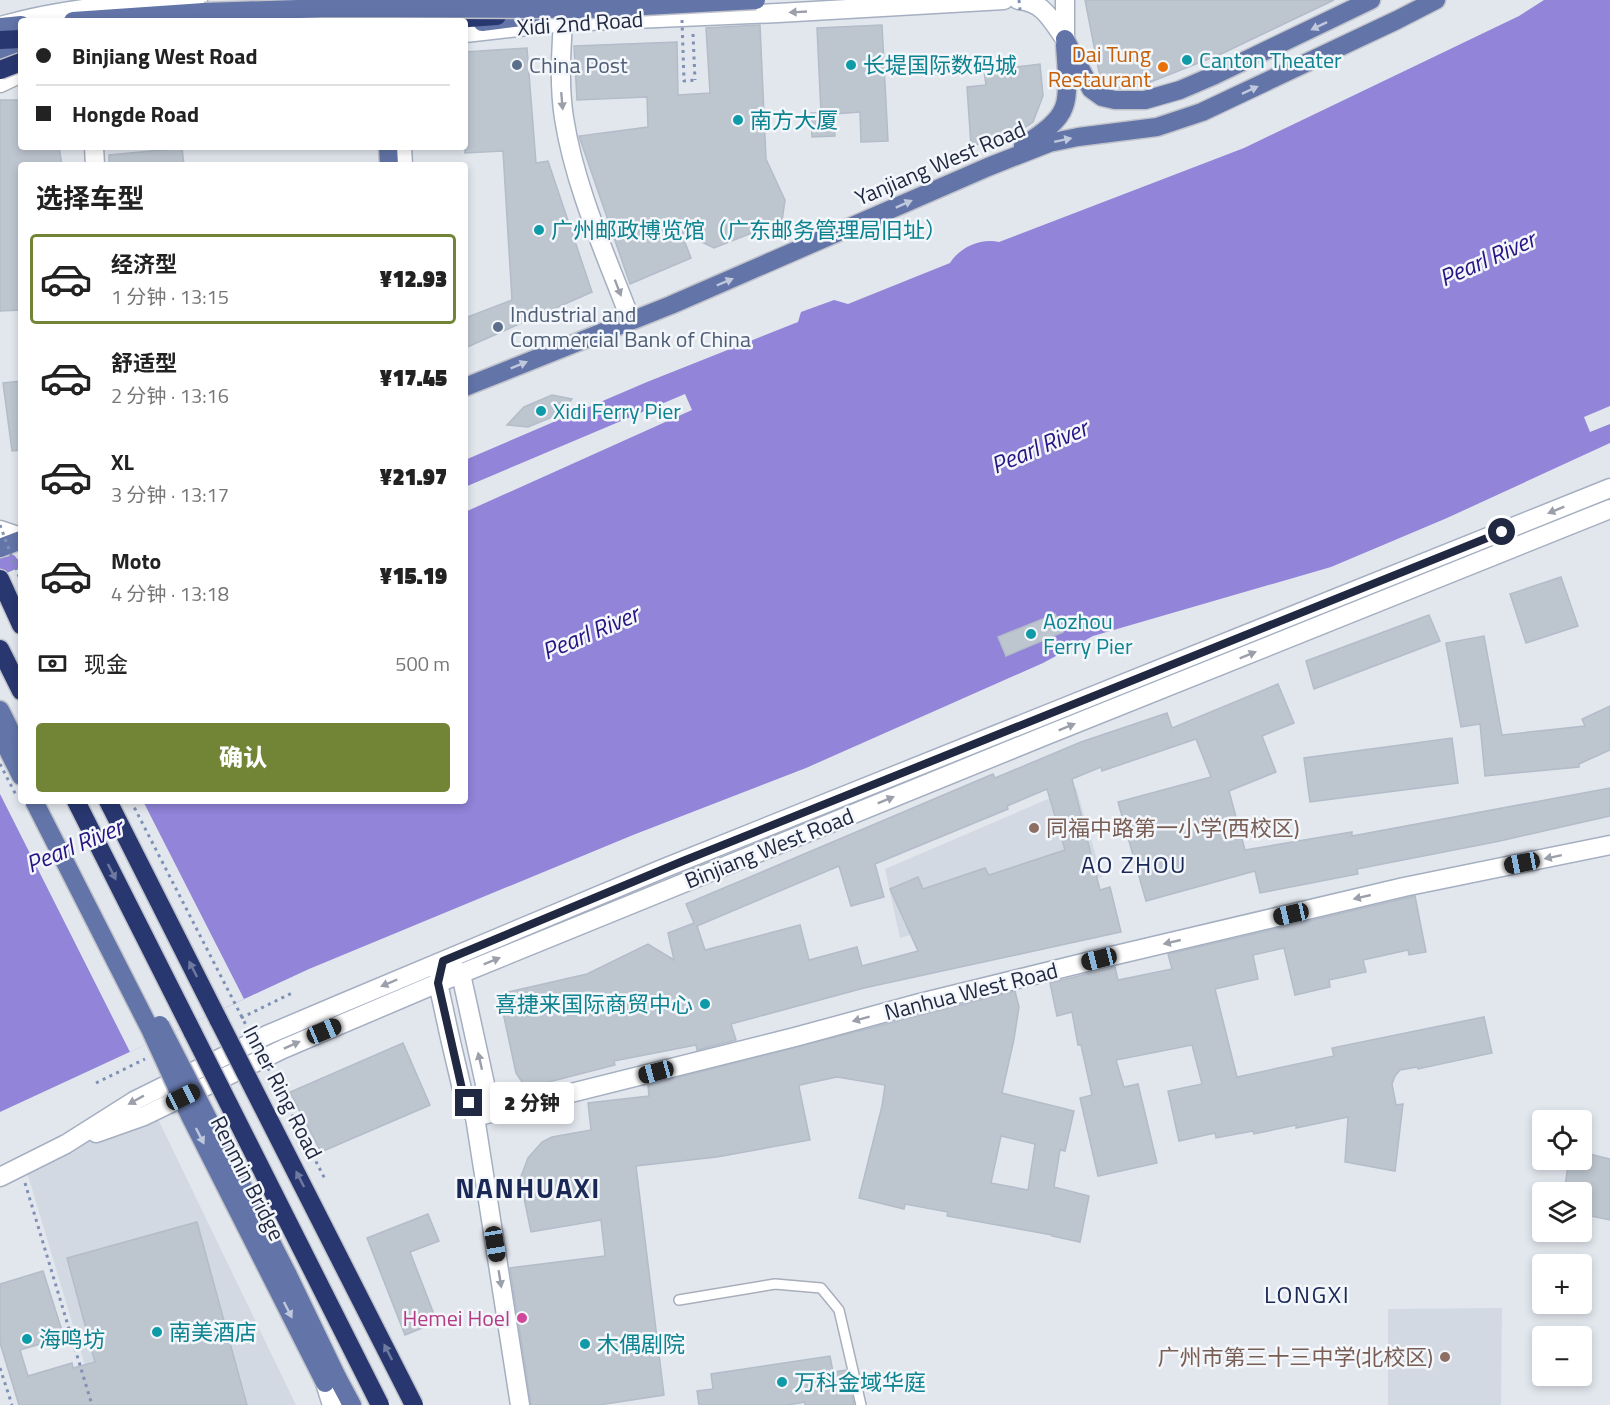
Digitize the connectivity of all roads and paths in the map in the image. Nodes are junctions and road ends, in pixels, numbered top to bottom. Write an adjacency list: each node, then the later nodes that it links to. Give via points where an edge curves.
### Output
1 (442, 0): 14 (main road)
2 (756, 0): 10 (main road, bridge)
3 (1004, 0): 7 (main road, Xidi 2nd Road)
4 (1065, 0): 23 (main road)
5 (1371, 0): 23 (main road, one-way to 23, via 1215,75 1145,100 1115,100 1091,89)
6 (1436, 0): 31 (main road, Yanjiang West Road, one-way to 6, via 1049,143 1157,127 1194,115)
7 (983, 1): 11 (main road, Xidi 2nd Road, one-way to 11)
8 (1019, 4): 23 (main road, via 1037,4)
9 (201, 6): 10 (main road, bridge); 12 (main road, via 111,4); 13 (main road)
10 (589, 9): 15 (highway, bridge); 18 (main road, bridge)
11 (687, 14): 11 (path, bridge, via 684,81 695,80); 17 (main road, Xidi 2nd Road)
12 (29, 18)
13 (99, 18)
14 (364, 18)
15 (467, 18)
16 (18, 21): 19 (main road)
17 (563, 22): 21 (main road, Xidi 2nd Road); 32 (main road, one-way to 32, via 561,95 570,143 596,230)
18 (468, 24)
19 (0, 26): 20 (main road)
20 (18, 26)
21 (468, 33)
22 (18, 39): 24 (highway)
23 (1065, 39): 31 (main road, via 1065,107 1059,117 1041,134)
24 (0, 40)
25 (18, 54): 26 (main road)
26 (0, 55)
27 (18, 65): 28 (highway, bridge)
28 (0, 69)
29 (18, 74): 30 (main road)
30 (0, 83)
31 (988, 167): 32 (main road, Yanjiang West Road, one-way to 31)
32 (631, 321): 33 (main road, Yanjiang West Road, one-way to 32)
33 (468, 386)
34 (1610, 488): 58 (main road, Binjiang West Road, one-way to 58, via 694,856)
35 (1610, 510): 59 (main road, Binjiang West Road, one-way to 35)
36 (0, 525): 43 (path, bridge)
37 (0, 530): 39 (main road)
38 (0, 537): 40 (main road)
39 (18, 537)
40 (18, 538)
41 (18, 539): 42 (main road)
42 (0, 548)
43 (18, 574)
44 (0, 579): 45 (highway)
45 (18, 618)
46 (0, 649): 47 (highway)
47 (18, 685)
48 (0, 710): 50 (main road)
49 (0, 734): 51 (main road)
50 (18, 745)
51 (18, 770)
52 (36, 804): 72 (main road, Renmin Bridge, one-way to 72, bridge, via 190,1116)
53 (48, 804): 72 (main road, Renmin Bridge, bridge, via 287,1273)
54 (78, 804): 79 (highway, one-way to 79, bridge)
55 (110, 804): 80 (highway, Inner Ring Road, one-way to 55, bridge)
56 (133, 804): 62 (path, bridge)
57 (1610, 845): 65 (main road, Nanhua West Road, one-way to 65, via 1404,887 1099,959)
58 (443, 961): 59 (main road); 60 (main road); 66 (main road, Binjiang West Road, one-way to 66, via 256,1040 134,1101)
59 (461, 974): 60 (main road, Binjiang West Road); 65 (main road, one-way to 59, via 484,1100 485,1084)
60 (438, 983): 65 (main road, via 462,1089); 66 (main road, Binjiang West Road, one-way to 60, via 144,1116 283,1049)
61 (294, 992): 62 (path)
62 (241, 1018): 69 (path, bridge)
63 (147, 1058): 64 (path)
64 (96, 1083)
65 (475, 1117): 81 (main road, one-way to 81)
66 (66, 1144): 67 (main road, Binjiang West Road)
67 (21, 1167): 68 (main road, Binjiang West Road); 74 (path)
68 (0, 1177)
69 (326, 1181)
70 (678, 1300): 82 (lane, via 775,1284 821,1288 840,1310)
71 (0, 1368): 73 (path)
72 (331, 1380): 75 (main road); 76 (main road); 77 (main road); 78 (main road)
73 (12, 1405)
74 (92, 1405)
75 (332, 1405)
76 (339, 1405)
77 (352, 1405)
78 (357, 1405)
79 (380, 1405)
80 (414, 1405)
81 (520, 1405)
82 (861, 1405)

